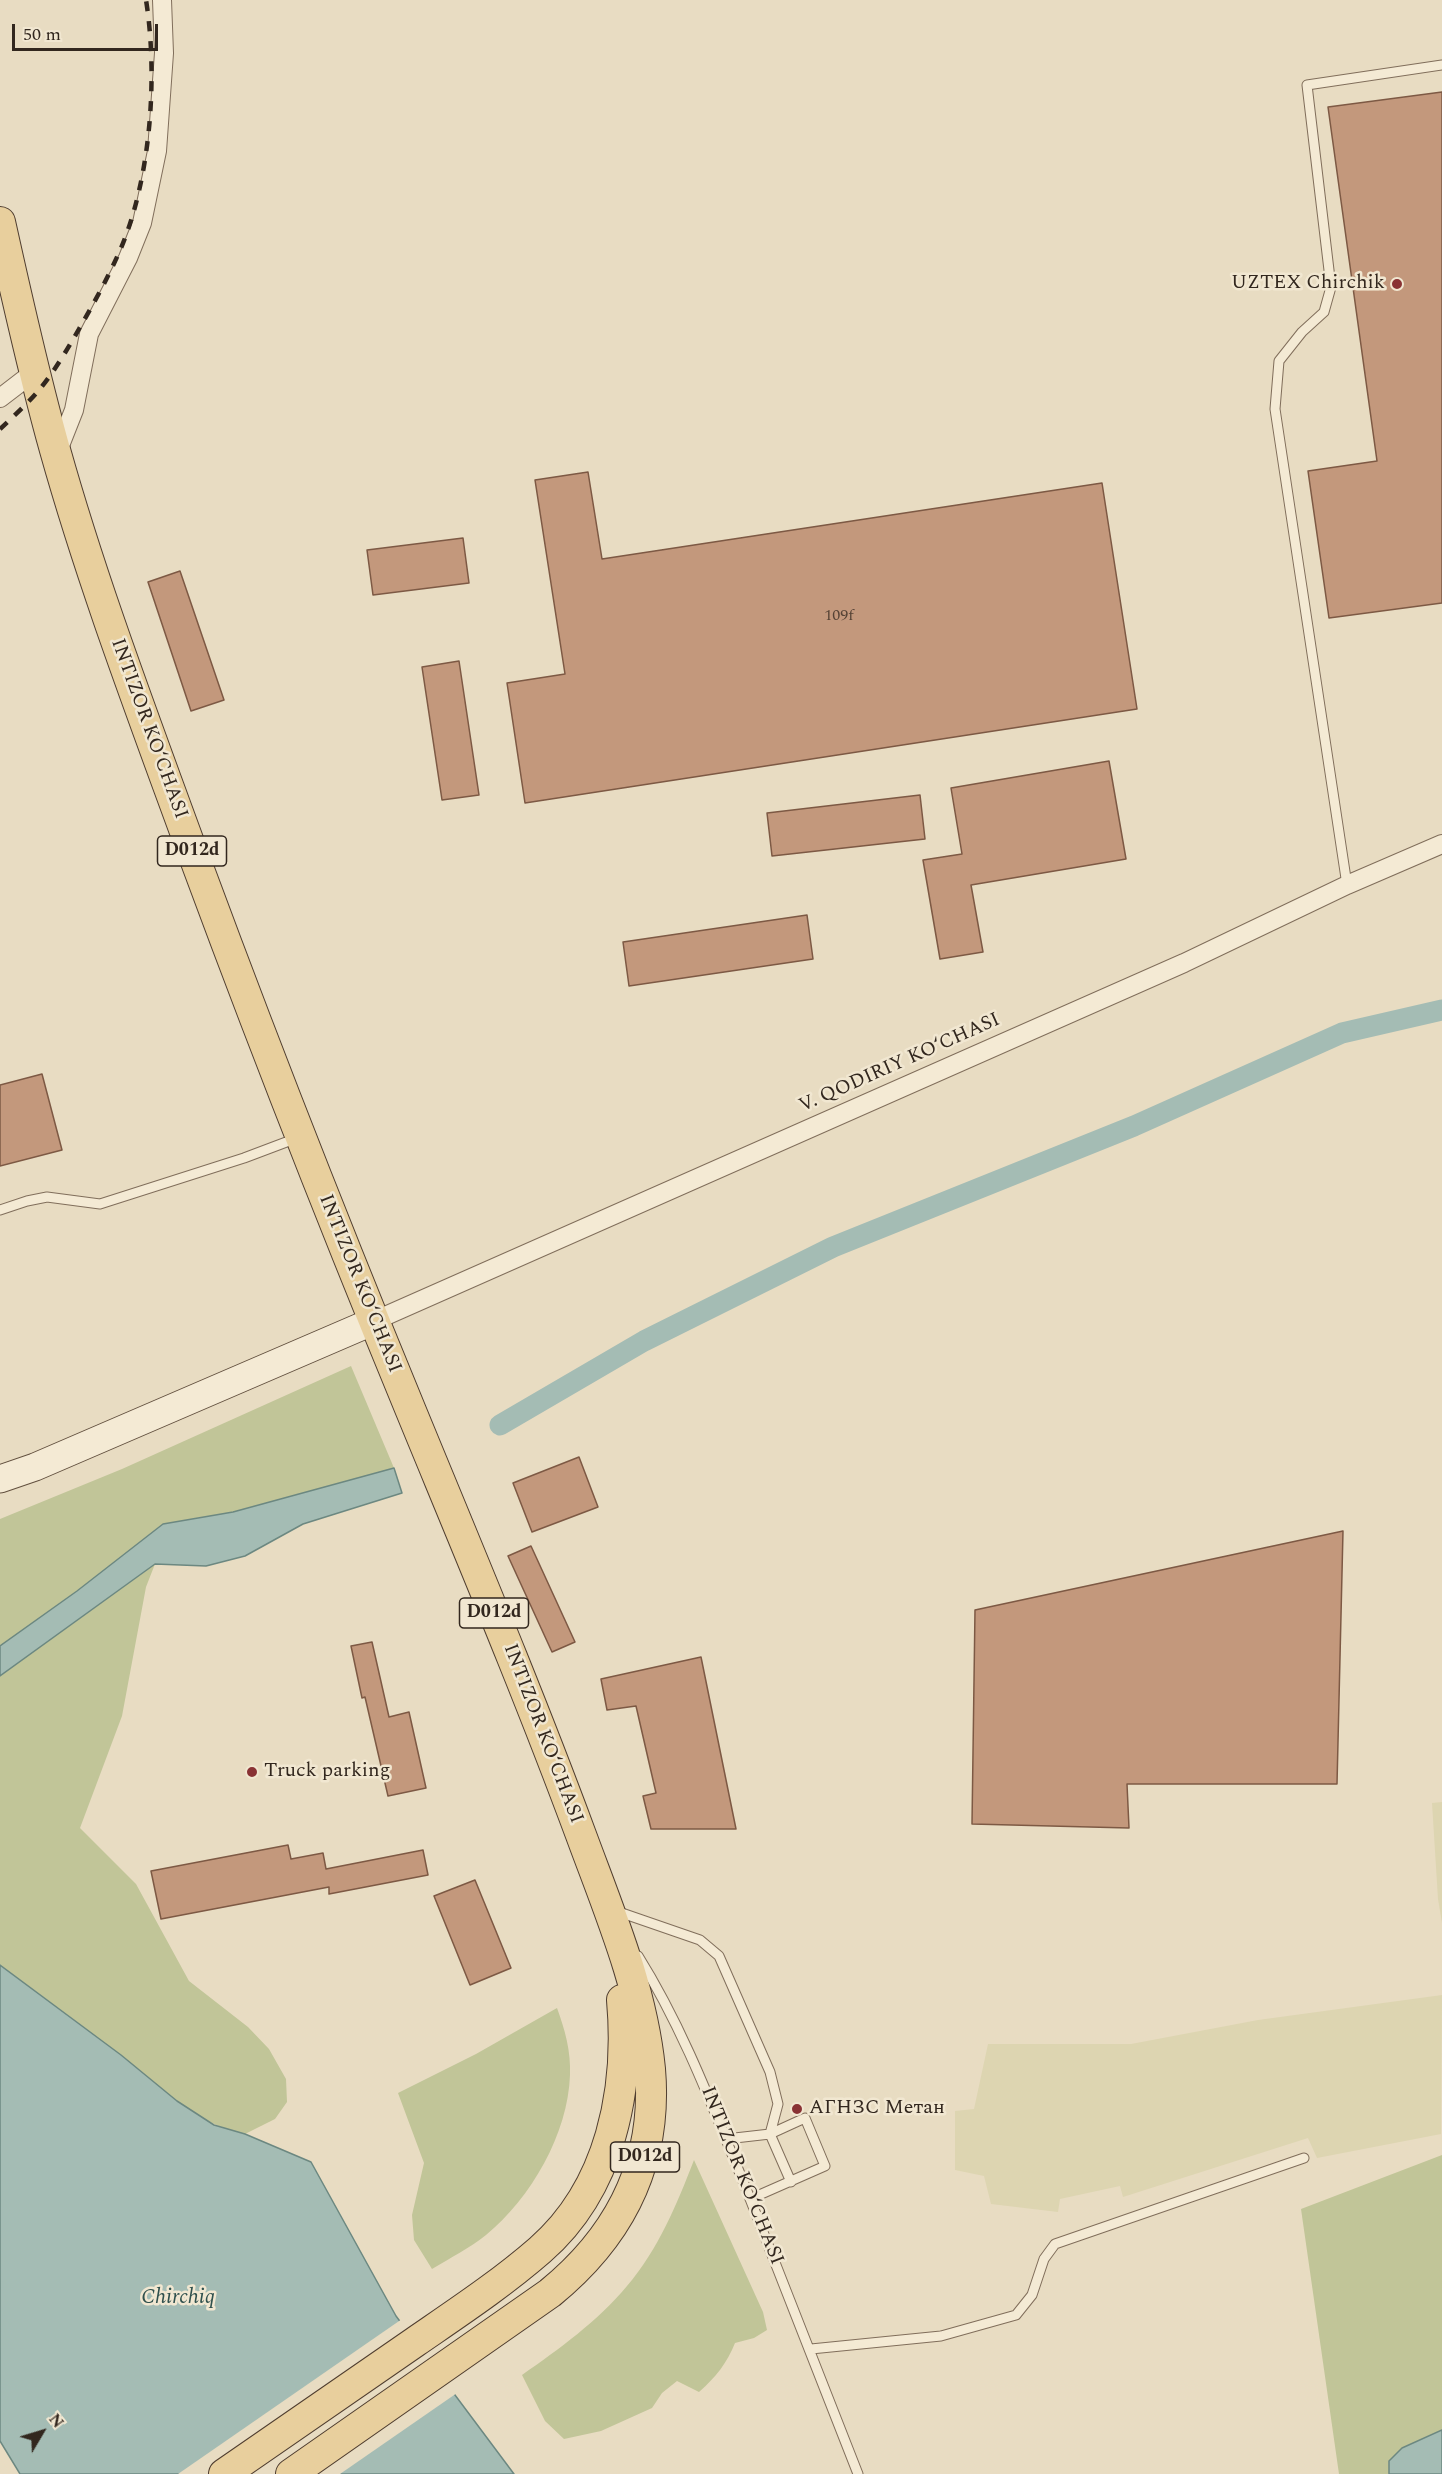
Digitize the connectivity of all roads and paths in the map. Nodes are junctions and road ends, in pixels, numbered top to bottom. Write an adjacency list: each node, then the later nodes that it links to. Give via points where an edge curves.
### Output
1 (162, 0): 6 (street, via 164,53 157,151 142,223 89,334 74,410)
2 (1442, 65): 8 (lane, via 1307,85 1331,287 1324,312 1279,361 1275,409)
3 (0, 222): 4 (main road, INTIZOR KO‘CHASI / D012d)
4 (34, 372): 5 (street); 6 (main road, INTIZOR KO‘CHASI / D012d)
5 (0, 398)
6 (56, 455): 9 (main road, INTIZOR KO‘CHASI / D012d, via 108,621)
7 (1442, 844): 8 (street, V. QODIRIY KO‘CHASI)
8 (1347, 885): 11 (street, V. QODIRIY KO‘CHASI, via 1184,963)
9 (299, 1137): 10 (lane, via 100,1204 47,1197); 11 (main road, INTIZOR KO‘CHASI / D012d)
10 (0, 1210)
11 (374, 1321): 12 (street); 13 (main road, INTIZOR KO‘CHASI / D012d, via 540,1725)
12 (0, 1479)
13 (608, 1908): 14 (lane, via 700,1940 719,1956 770,2072 778,2104); 15 (lane, INTIZOR KO‘CHASI, via 661,1993); 20 (main road, D012d, via 620,1984 624,2056 619,2105 607,2146 580,2202 555,2235 526,2261); 21 (main road, D012d, via 638,2001 650,2074 650,2122 643,2164 616,2218 578,2268 550,2293)
14 (770, 2134): 15 (lane); 17 (lane); 17 (lane, via 805,2118 825,2166)
15 (726, 2139): 18 (lane, INTIZOR KO‘CHASI)
16 (1304, 2158): 19 (lane, via 1055,2244 1044,2259 1032,2295 1016,2315 941,2336)
17 (791, 2182): 18 (lane)
18 (750, 2199): 19 (lane, INTIZOR KO‘CHASI)
19 (811, 2349): 22 (lane, INTIZOR KO‘CHASI)
20 (224, 2474)
21 (291, 2474)
22 (858, 2474)

